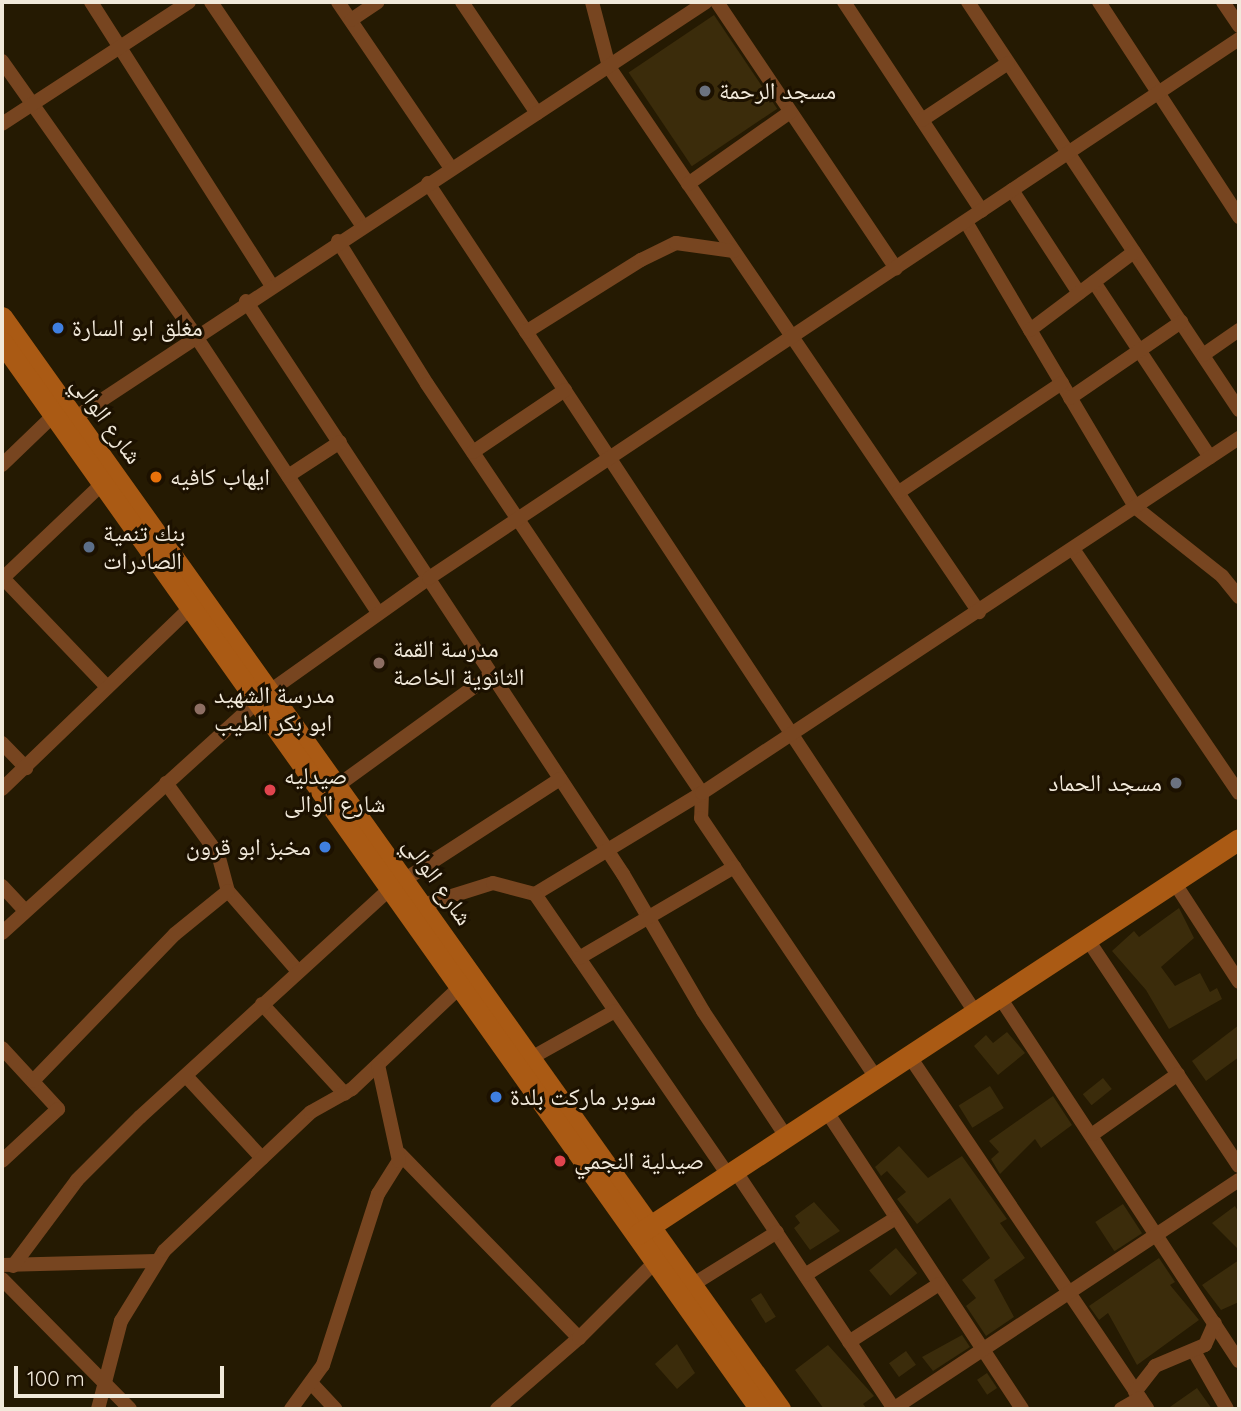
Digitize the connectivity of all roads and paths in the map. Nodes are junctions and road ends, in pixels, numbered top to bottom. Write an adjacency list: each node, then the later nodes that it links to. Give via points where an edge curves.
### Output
1 (91, 2): 17 (street)
2 (189, 2): 17 (street)
3 (211, 2): 35 (street)
4 (338, 2): 14 (street)
5 (378, 2): 14 (street)
6 (462, 2): 24 (street)
7 (592, 2): 20 (street)
8 (706, 2): 20 (street)
9 (716, 2): 23 (street)
10 (844, 2): 25 (street)
11 (968, 2): 19 (street)
12 (1099, 2): 21 (street)
13 (1223, 2): 15 (street)
14 (351, 20): 28 (street)
15 (1239, 26)
16 (1239, 39): 21 (street)
17 (121, 47): 22 (street); 41 (street)
18 (2, 61): 22 (street)
19 (1008, 63): 25 (street); 27 (street)
20 (608, 67): 24 (street); 30 (street)
21 (1159, 93): 27 (street); 33 (street)
22 (32, 104): 26 (street); 49 (street)
23 (790, 112): 30 (street); 39 (street)
24 (537, 113): 28 (street)
25 (922, 120): 32 (street)
26 (2, 124)
27 (1069, 153): 31 (street); 38 (street)
28 (451, 168): 29 (street)
29 (428, 183): 35 (street); 48 (street)
30 (688, 184): 37 (street)
31 (1012, 190): 32 (street); 42 (street)
32 (982, 211): 34 (street)
33 (1239, 217)
34 (966, 222): 39 (street); 46 (street)
35 (362, 225): 36 (street)
36 (338, 241): 41 (street); 61 (street)
37 (733, 251): 48 (street, via 676,243 640,260); 50 (street)
38 (1134, 253): 40 (street); 45 (street)
39 (896, 268): 50 (street)
40 (1094, 282): 42 (street); 52 (street)
41 (271, 285): 43 (street)
42 (1079, 293): 46 (street)
43 (246, 301): 49 (street); 60 (street)
44 (2, 317): 58 (street, شارع الوالي)
45 (1181, 323): 52 (street); 53 (street)
46 (1030, 330): 54 (street)
47 (1239, 330): 53 (street)
48 (526, 332): 55 (street)
49 (195, 335): 58 (street); 65 (street)
50 (792, 338): 63 (street); 67 (street)
51 (2, 342): 58 (street, شارع الوالي)
52 (1140, 351): 56 (street); 62 (street)
53 (1203, 355): 57 (street)
54 (1062, 383): 56 (street); 67 (street)
55 (565, 390): 61 (street); 63 (street)
56 (1070, 398): 68 (street)
57 (1239, 410)
58 (62, 421): 64 (street); 66 (street, شارع الوالي); 79 (street, شارع الوالي)
59 (1239, 438): 62 (street)
60 (340, 442): 65 (street); 72 (street)
61 (473, 452): 69 (street)
62 (1210, 457): 68 (street)
63 (612, 460): 69 (street); 80 (street)
64 (2, 465)
65 (288, 476): 76 (street)
66 (102, 484): 71 (street); 74 (street, شارع الوالي)
67 (899, 492): 75 (street)
68 (1135, 507): 70 (street); 73 (street)
69 (518, 519): 72 (street); 87 (street)
70 (1073, 549): 75 (street); 88 (street)
71 (2, 578): 78 (street)
72 (429, 578): 76 (street); 77 (street)
73 (1237, 590)
74 (190, 608): 78 (street); 79 (street, شارع الوالي)
75 (979, 612): 80 (street)
76 (378, 613): 79 (street)
77 (492, 674): 83 (street); 85 (street)
78 (106, 686): 82 (street)
79 (263, 696): 84 (street); 85 (street, شارع الوالي); 93 (street, شارع الوالي)
80 (791, 733): 87 (street); 109 (street)
81 (2, 743): 82 (street)
82 (26, 768): 86 (street)
83 (560, 779): 90 (street); 93 (street)
84 (166, 783): 95 (street, via 218,854); 98 (street)
85 (337, 786): 93 (street, شارع الوالي)
86 (2, 789)
87 (702, 793): 90 (street); 91 (street, via 701,818)
88 (1239, 793)
89 (1239, 839): 92 (street)
90 (608, 853): 96 (street); 99 (street)
91 (734, 867): 99 (street); 116 (street)
92 (1174, 882): 101 (street); 104 (street)
93 (398, 884): 97 (street, شارع الوالي); 103 (street); 105 (street, شارع الوالي)
94 (2, 886): 98 (street)
95 (229, 891): 103 (street); 117 (street, via 165,943)
96 (535, 894): 97 (street, via 493,883); 102 (street)
97 (422, 905): 112 (street, شارع الوالي)
98 (25, 911): 100 (street)
99 (649, 919): 102 (street); 121 (street)
100 (2, 933)
101 (1087, 937): 106 (street); 114 (street)
102 (579, 958): 108 (street)
103 (297, 970): 107 (street)
104 (1239, 982)
105 (460, 987): 113 (street); 129 (street, شارع الوالي)
106 (999, 996): 109 (street); 120 (street)
107 (262, 1004): 115 (street); 118 (street)
108 (615, 1011): 112 (street); 126 (street)
109 (975, 1012): 111 (street)
110 (2, 1048): 117 (street)
111 (910, 1057): 116 (street); 139 (street)
112 (531, 1058): 129 (street, شارع الوالي)
113 (378, 1065): 118 (street); 122 (street)
114 (1178, 1074): 120 (street); 125 (street)
115 (186, 1076): 123 (street); 134 (street, via 77,1180)
116 (877, 1079): 119 (street)
117 (33, 1081): 124 (street, via 58,1109)
118 (345, 1094): 123 (street, via 312,1112)
119 (827, 1112): 121 (street); 128 (street)
120 (1093, 1134): 131 (street)
121 (788, 1138): 126 (street)
122 (400, 1154): 141 (street); 147 (street, via 378,1194)
123 (262, 1158): 132 (street)
124 (2, 1161)
125 (1239, 1166)
126 (733, 1174): 129 (street); 130 (street)
127 (1239, 1181): 131 (street)
128 (896, 1218): 135 (street); 137 (street)
129 (643, 1231): 133 (street, شارع الوالي); 138 (street, شارع الوالي)
130 (776, 1232): 135 (street); 138 (street)
131 (1159, 1234): 139 (street); 140 (street)
132 (156, 1261): 134 (street); 146 (street, via 121,1321)
133 (655, 1262): 141 (street); 154 (street, شارع الوالي)
134 (7, 1265)
135 (805, 1275): 142 (street)
136 (2, 1279): 146 (street)
137 (939, 1284): 142 (street); 143 (street)
138 (692, 1285): 155 (street, شارع الوالي)
139 (1069, 1293): 143 (street); 148 (street)
140 (1215, 1323): 144 (street); 145 (street)
141 (579, 1338): 153 (street)
142 (849, 1342): 156 (street)
143 (983, 1350): 156 (street); 157 (street)
144 (1195, 1353): 148 (street, via 1155,1366); 159 (street)
145 (1239, 1361)
146 (104, 1382): 149 (street); 150 (street)
147 (313, 1385): 151 (street); 152 (street)
148 (1141, 1400): 158 (street)
149 (98, 1409)
150 (130, 1409)
151 (291, 1409)
152 (335, 1409)
153 (497, 1409)
154 (760, 1409)
155 (780, 1409)
156 (894, 1409)
157 (1022, 1409)
158 (1121, 1409)
159 (1227, 1409)

